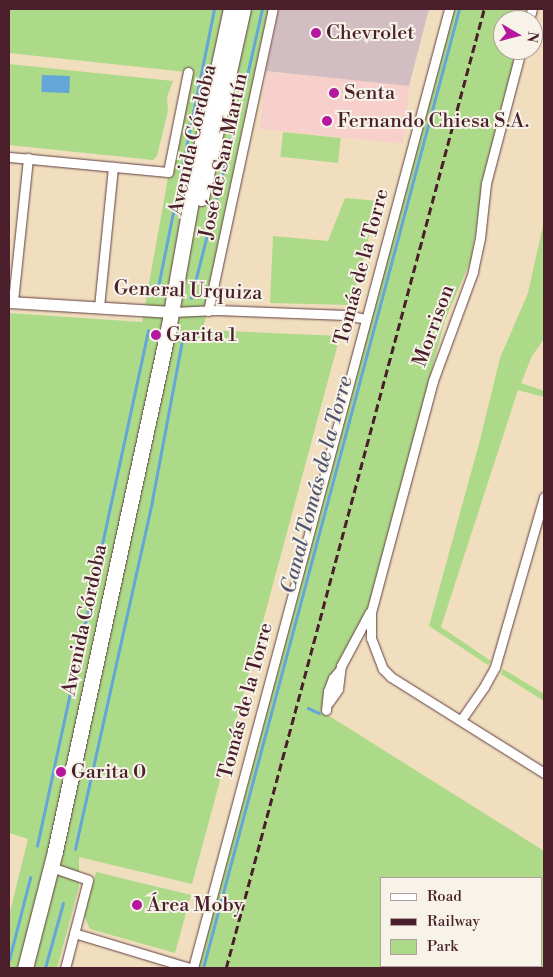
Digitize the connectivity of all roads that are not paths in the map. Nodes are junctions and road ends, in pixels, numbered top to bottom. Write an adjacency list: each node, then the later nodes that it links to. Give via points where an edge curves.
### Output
1 (231, 9): 10 (main road, Avenida Córdoba, via 198,161)
2 (244, 9): 10 (main road, Avenida Córdoba, via 210,165)
3 (273, 9): 13 (street, José de San Martín)
4 (450, 9): 15 (street, Tomás de la Torre)
5 (518, 60): 17 (street, Morrison, via 486,183 473,272 432,381)
6 (188, 72): 9 (street, via 168,172)
7 (9, 156): 8 (street)
8 (28, 158): 9 (street); 11 (street)
9 (113, 167): 12 (street)
10 (179, 279): 14 (main road, Avenida Córdoba)
11 (11, 301): 12 (street, General Urquiza)
12 (99, 307): 14 (street, General Urquiza)
13 (208, 311): 14 (street, General Urquiza); 15 (street, General Urquiza, via 346,315)
14 (172, 312): 23 (main road, Avenida Córdoba)
15 (366, 319): 27 (street, Tomás de la Torre)
16 (544, 497): 21 (street, via 495,667)
17 (370, 612): 18 (street, Morrison); 19 (street, Morrison)
18 (371, 638): 19 (street); 21 (street, Morrison, via 383,668 392,677)
19 (353, 642): 20 (street, Morrison, via 340,671 338,689)
20 (328, 706)
21 (461, 720): 22 (street)
22 (544, 773)
23 (51, 867): 24 (street, via 88,880); 25 (main road, Avenida Córdoba)
24 (74, 933): 26 (street); 27 (street)
25 (25, 968)
26 (64, 968)
27 (191, 968)

